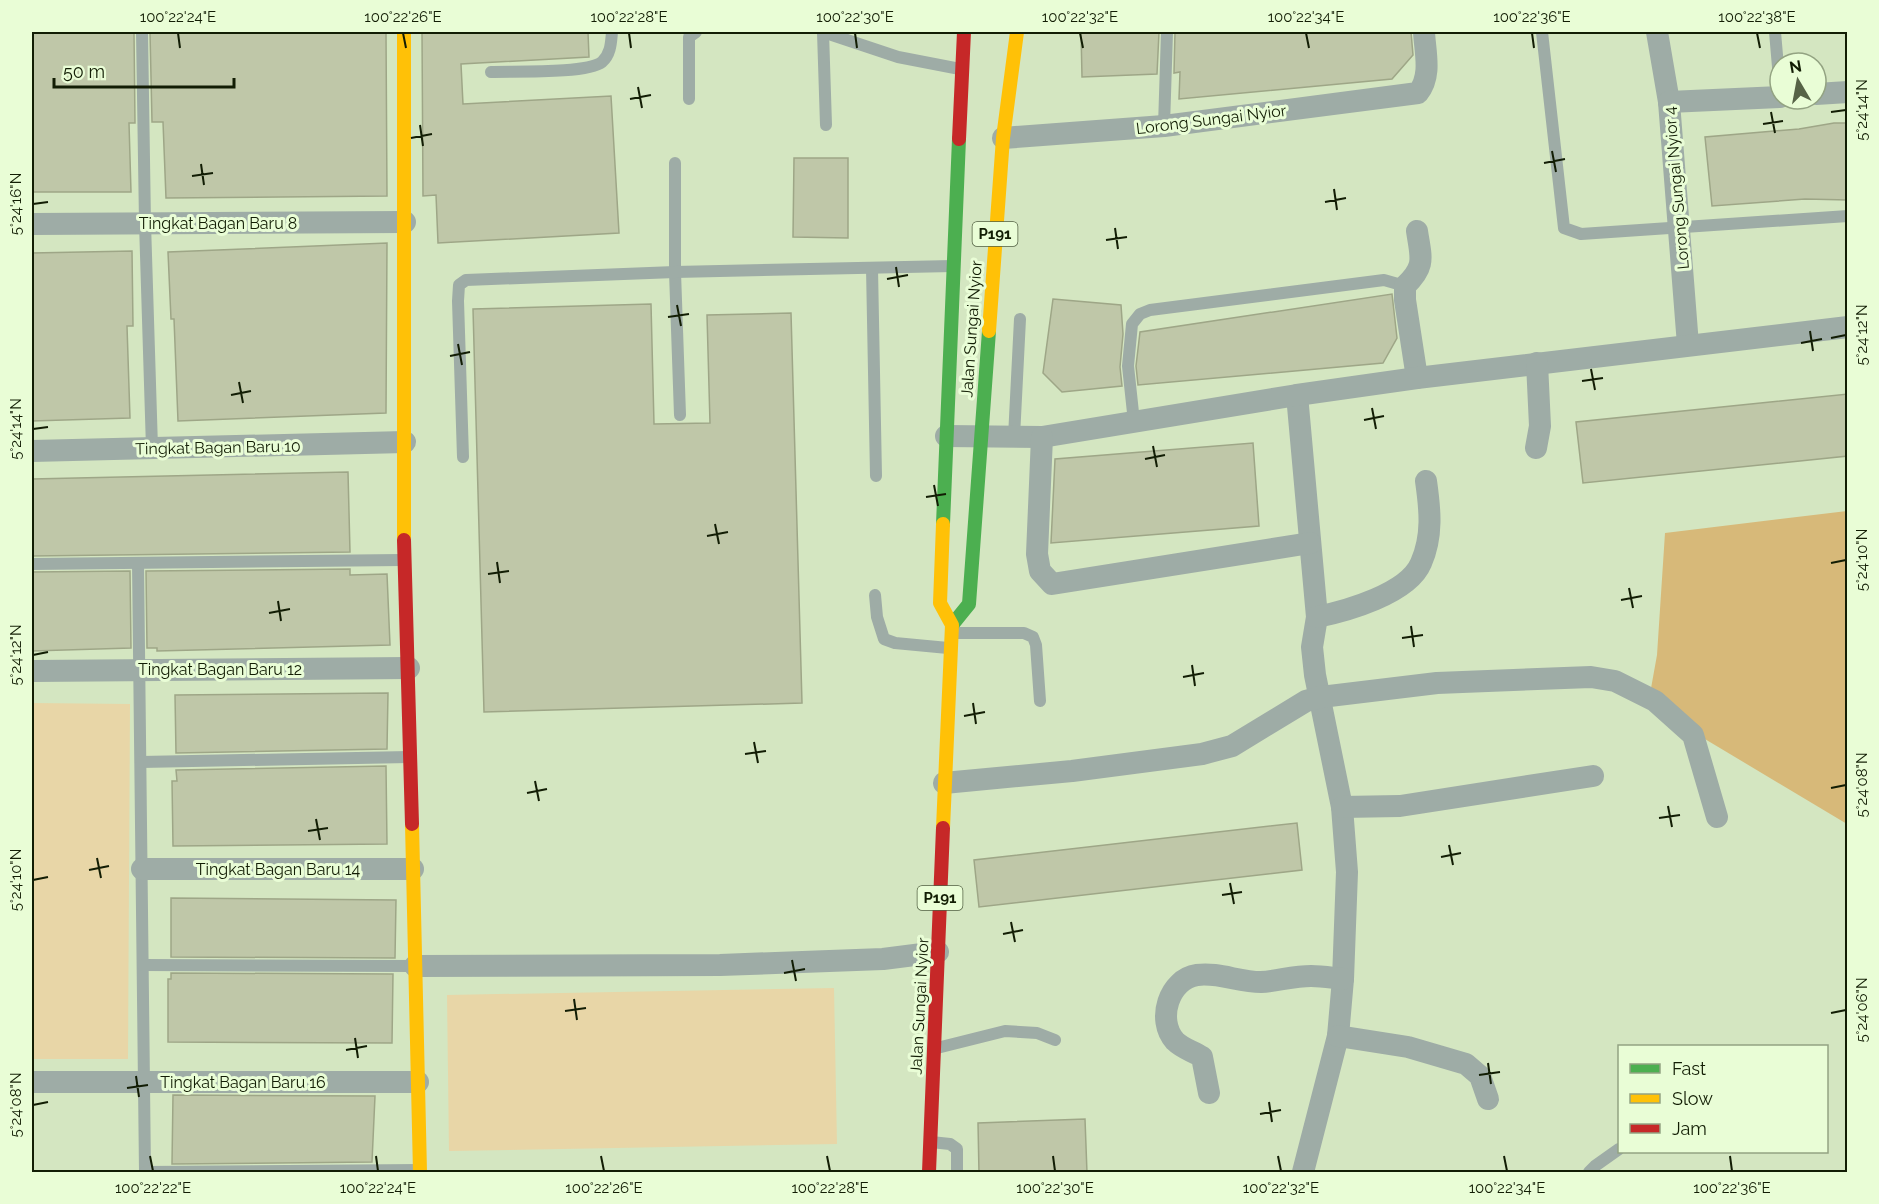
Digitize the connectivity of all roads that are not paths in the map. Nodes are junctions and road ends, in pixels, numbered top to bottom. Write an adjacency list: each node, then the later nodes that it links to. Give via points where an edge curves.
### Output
1 (142, 32): 27 (lane)
2 (404, 32): 26 (main road)
3 (612, 32): 15 (lane, via 611,47 602,62 585,69)
4 (696, 32): 19 (lane, via 689,37)
5 (823, 32): 14 (lane, via 898,57); 21 (lane)
6 (964, 32): 14 (main road, Jalan Sungai Nyior / P191)
7 (1017, 32): 23 (main road, Jalan Sungai Nyior / P191)
8 (1167, 32): 22 (lane)
9 (1424, 32): 22 (street, Lorong Sungai Nyior, via 1427,73 1425,85 1418,93)
10 (1542, 32): 29 (lane, via 1564,228 1581,234)
11 (1657, 32): 20 (street, Lorong Sungai Nyior 4)
12 (1775, 32): 13 (lane)
13 (1777, 51)
14 (962, 69): 31 (main road, Jalan Sungai Nyior / P191)
15 (491, 72)
16 (1848, 92): 17 (street)
17 (1828, 93)
18 (1768, 98): 20 (street)
19 (689, 99)
20 (1670, 102): 29 (street, Lorong Sungai Nyior 4)
21 (826, 125)
22 (1164, 126): 23 (street, Lorong Sungai Nyior)
23 (1003, 138): 44 (main road, Jalan Sungai Nyior / P191)
24 (675, 163): 33 (lane)
25 (1848, 216): 29 (lane)
26 (405, 222): 27 (street, Tingkat Bagan Baru 8); 47 (main road)
27 (145, 223): 28 (street, Tingkat Bagan Baru 8); 48 (lane)
28 (32, 224)
29 (1680, 228): 37 (street, Lorong Sungai Nyior 4)
30 (1417, 231): 34 (street, via 1421,261 1418,274)
31 (953, 266): 32 (lane); 43 (main road, Jalan Sungai Nyior / P191)
32 (872, 268): 33 (lane); 52 (lane)
33 (675, 272): 41 (lane); 51 (lane, via 466,280 459,285)
34 (1405, 286): 39 (street); 42 (lane, via 1384,280 1150,310 1140,315 1132,324 1128,366)
35 (1020, 319): 45 (lane)
36 (1848, 327): 37 (street)
37 (1688, 345): 38 (street)
38 (1537, 363): 39 (street); 49 (street, via 1540,426)
39 (1417, 378): 40 (street)
40 (1297, 394): 42 (street); 54 (street)
41 (680, 415)
42 (1134, 422): 46 (street)
43 (946, 436): 44 (street); 60 (main road, Jalan Sungai Nyior / P191, via 940,603)
44 (980, 436): 45 (street); 60 (main road, Jalan Sungai Nyior / P191, via 969,604)
45 (1014, 437): 46 (street)
46 (1042, 437): 54 (street, via 1037,554 1040,570 1052,584)
47 (405, 442): 48 (street, Tingkat Bagan Baru 10); 55 (main road)
48 (152, 448): 50 (street, Tingkat Bagan Baru 10)
49 (1536, 448)
50 (32, 451)
51 (463, 457)
52 (876, 476)
53 (1426, 481): 59 (street, via 1429,538 1421,565 1404,584 1373,600)
54 (1311, 543): 59 (street)
55 (404, 560): 56 (lane); 62 (main road)
56 (138, 563): 57 (lane); 63 (lane)
57 (32, 564)
58 (875, 595): 61 (lane, via 884,639)
59 (1317, 616): 65 (street, via 1312,647)
60 (951, 629): 61 (main road, Jalan Sungai Nyior / P191); 66 (lane, via 1024,633 1033,637)
61 (950, 648): 70 (main road, Jalan Sungai Nyior / P191)
62 (409, 668): 63 (street, Tingkat Bagan Baru 12); 67 (main road)
63 (140, 670): 64 (street, Tingkat Bagan Baru 12); 68 (lane)
64 (32, 671)
65 (1321, 697): 70 (street, via 1306,701 1233,746 1202,754); 71 (street); 72 (street, via 1437,683 1591,677 1615,681 1655,701 1693,735)
66 (1040, 701)
67 (411, 757): 68 (lane); 74 (main road)
68 (141, 762): 73 (lane)
69 (1593, 776): 71 (street, via 1400,806)
70 (944, 783): 75 (main road, Jalan Sungai Nyior / P191)
71 (1342, 807): 78 (street, via 1347,873)
72 (1717, 817)
73 (142, 869): 74 (street, Tingkat Bagan Baru 14); 76 (lane)
74 (413, 869): 77 (main road)
75 (938, 952): 77 (street, via 883,959 731,964); 81 (main road, Jalan Sungai Nyior / P191)
76 (143, 964): 77 (lane); 83 (lane)
77 (416, 966): 84 (main road)
78 (1343, 980): 79 (street); 85 (street, via 1311,976 1260,982 1209,974 1194,975 1176,986 1167,1006 1167,1024 1173,1039 1202,1057)
79 (1338, 1036): 86 (street, via 1408,1047 1466,1064 1480,1076); 93 (street)
80 (1055, 1040): 81 (lane, via 1037,1033 1005,1031)
81 (933, 1049): 87 (main road, Jalan Sungai Nyior / P191)
82 (32, 1082): 83 (street, Tingkat Bagan Baru 16)
83 (144, 1082): 84 (street, Tingkat Bagan Baru 16); 90 (lane)
84 (418, 1082): 89 (main road)
85 (1209, 1093)
86 (1488, 1099)
87 (929, 1142): 91 (main road, Jalan Sungai Nyior / P191); 92 (lane, via 950,1143 957,1149)
88 (1618, 1150): 94 (lane)
89 (420, 1171): 90 (lane)
90 (145, 1173)
91 (928, 1173)
92 (957, 1173)
93 (1304, 1173)
94 (1588, 1173)

